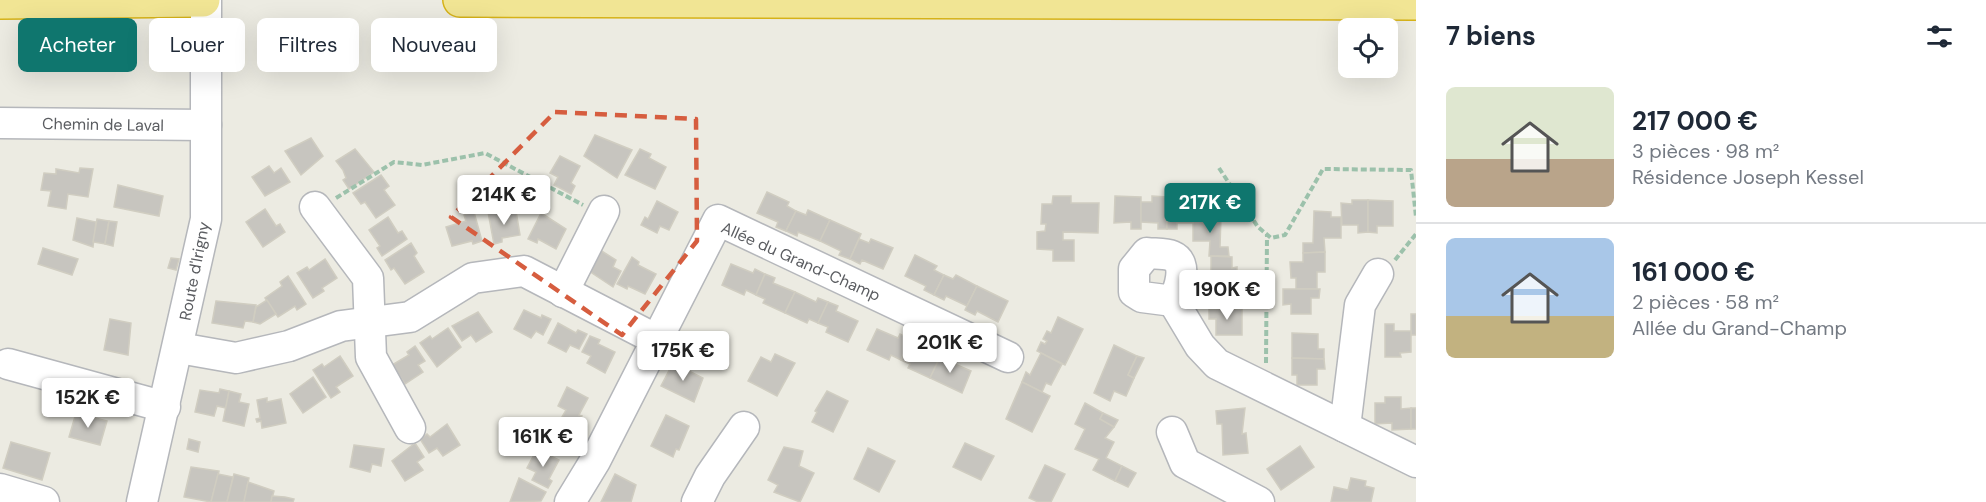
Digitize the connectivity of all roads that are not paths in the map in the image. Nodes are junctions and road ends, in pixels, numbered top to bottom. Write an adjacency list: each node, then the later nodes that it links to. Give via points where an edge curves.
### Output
1 (205, 0): 3 (highway); 6 (street, Route d'Irigny)
2 (460, 0): 4 (highway)
3 (0, 2)
4 (1416, 3)
5 (0, 123): 6 (street, Chemin de Laval)
6 (206, 125): 14 (street, Route d'Irigny, via 206,219)
7 (315, 207): 12 (street, via 368,278)
8 (603, 211): 10 (street)
9 (1378, 274): 19 (street, via 1360,304)
10 (563, 292): 12 (street, via 524,271 473,278 410,317); 13 (street)
11 (1173, 301): 19 (street, via 1200,346 1217,364)
12 (369, 322): 14 (street, via 341,326 289,346 236,358); 20 (street, via 370,357)
13 (657, 340): 15 (street, Allée du Grand-Champ, via 718,220); 26 (street, Allée du Grand-Champ)
14 (179, 348): 17 (street, Route d'Irigny)
15 (1008, 357)
16 (8, 364): 17 (street)
17 (165, 406): 25 (street, Route d'Irigny)
18 (744, 427): 27 (street)
19 (1345, 427): 22 (street)
20 (410, 428)
21 (1172, 432): 28 (street, via 1185,464)
22 (1416, 462)
23 (0, 489): 24 (street)
24 (44, 502)
25 (142, 502)
26 (570, 502)
27 (697, 502)
28 (1259, 502)

